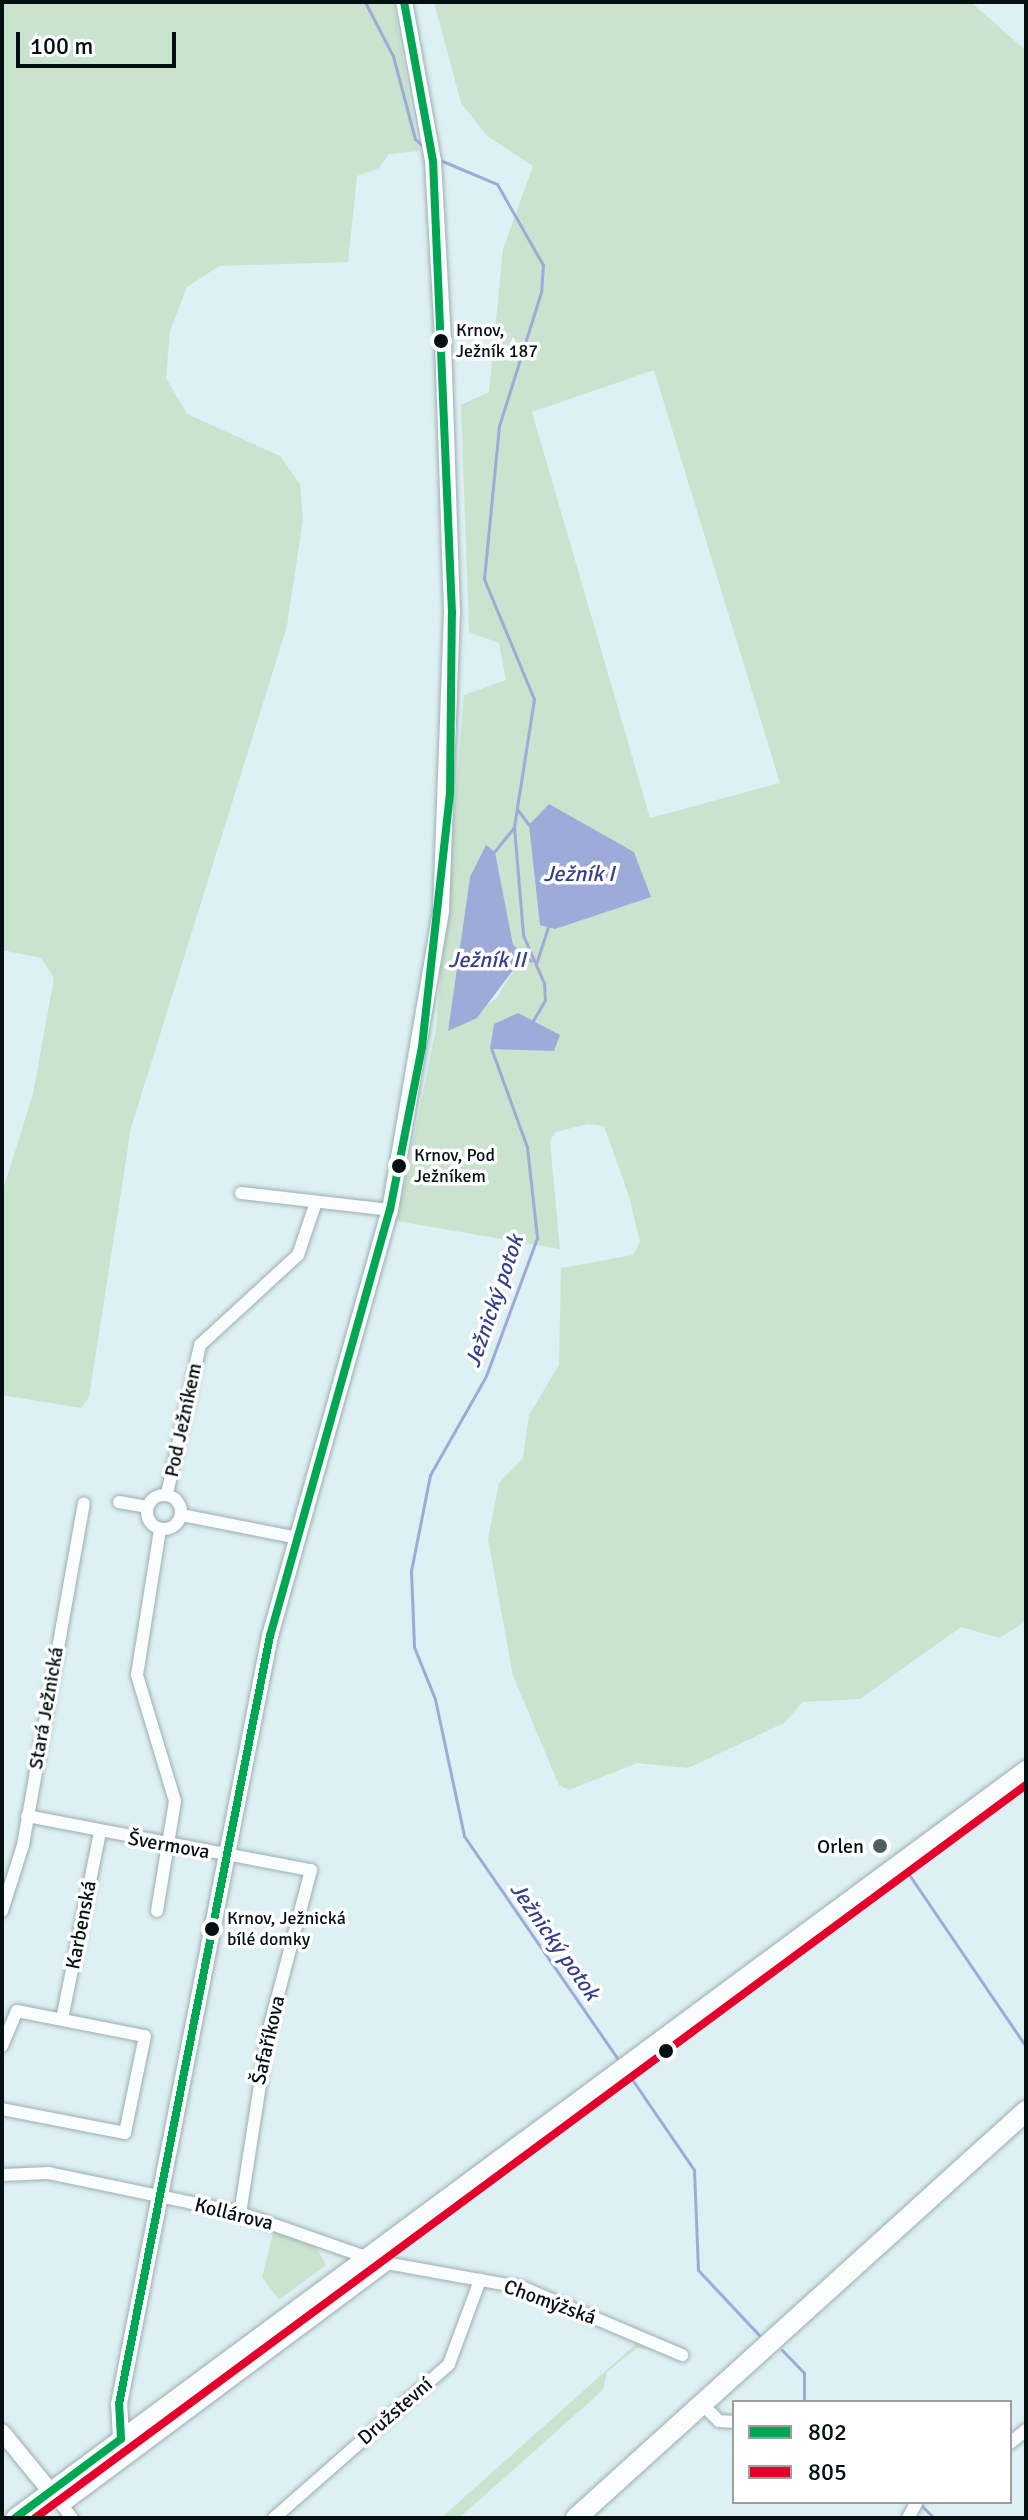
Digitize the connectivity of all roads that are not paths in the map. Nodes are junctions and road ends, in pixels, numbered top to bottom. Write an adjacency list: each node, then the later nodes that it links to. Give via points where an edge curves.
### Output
1 (404, 2): 4 (street, via 433,161 452,613 450,792 424,1032)
2 (241, 1193): 3 (street)
3 (316, 1202): 4 (street); 5 (street, Pod Ježníkem, via 298,1255 200,1345)
4 (390, 1210): 11 (street)
5 (167, 1494): 8 (street, Pod Ježníkem); 9 (street, Pod Ježníkem)
6 (119, 1502): 8 (street)
7 (84, 1503): 13 (street, Stará Ježnická)
8 (147, 1507): 10 (street)
9 (182, 1515): 10 (street); 11 (street)
10 (160, 1529): 15 (street, via 137,1675 175,1801)
11 (293, 1537): 16 (street)
12 (1026, 1770): 27 (main road)
13 (27, 1816): 14 (street, Švermova); 18 (street, Stará Ježnická)
14 (100, 1832): 15 (street, Švermova); 20 (street, Karbenská)
15 (168, 1846): 16 (street, Švermova); 19 (street)
16 (228, 1855): 17 (street, Švermova); 25 (street)
17 (311, 1870): 26 (street, Šafaříkova, via 265,2047)
18 (2, 1911)
19 (157, 1911)
20 (62, 2019): 21 (street, via 17,2011); 22 (street, via 145,2036 125,2133)
21 (2, 2046)
22 (2, 2109)
23 (1026, 2111): 31 (main road)
24 (2, 2175): 25 (street, Kollárova, via 49,2173)
25 (160, 2197): 26 (street, Kollárova); 34 (street, via 118,2412)
26 (240, 2213): 27 (street, Kollárova)
27 (367, 2256): 28 (street, Chomýžská); 34 (main road)
28 (388, 2264): 29 (street, Chomýžská); 35 (street)
29 (480, 2280): 30 (street, Chomýžská, via 524,2288); 38 (street, Družstevní, via 449,2364)
30 (682, 2355)
31 (702, 2404): 32 (street, via 719,2421); 39 (main road)
32 (732, 2422)
33 (2, 2432): 35 (street)
34 (121, 2439): 35 (main road)
35 (57, 2499): 36 (main road); 37 (street)
36 (15, 2518)
37 (72, 2518)
38 (274, 2518)
39 (576, 2518)

